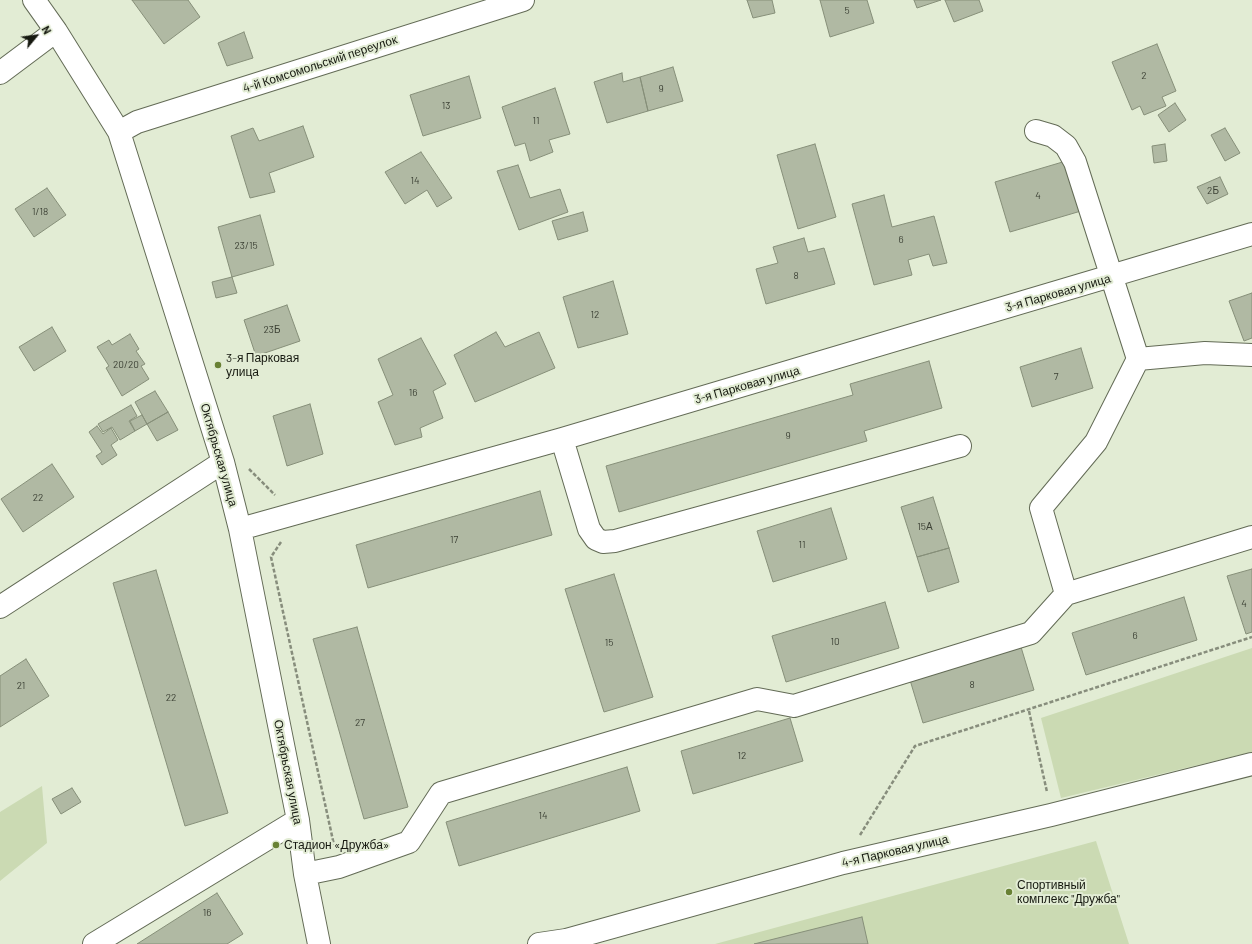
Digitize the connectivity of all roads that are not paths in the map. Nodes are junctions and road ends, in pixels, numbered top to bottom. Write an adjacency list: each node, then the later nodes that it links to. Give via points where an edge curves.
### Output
1 (34, 0): 3 (street, Октябрьская улица)
2 (523, 0): 6 (street, 4-й Комсомольский переулок, via 137,122)
3 (56, 31): 4 (street); 6 (street, Октябрьская улица)
4 (0, 73)
5 (1036, 131): 8 (street, via 1053,136 1066,146 1075,162)
6 (119, 132): 13 (street, Октябрьская улица)
7 (1252, 234): 8 (street, 3-я Парковая улица)
8 (1111, 277): 10 (street); 11 (street, 3-я Парковая улица)
9 (1252, 355): 10 (street, via 1205,353)
10 (1138, 359): 16 (street, via 1096,442 1041,508)
11 (562, 439): 12 (street, via 589,529 596,539 603,542 615,541); 14 (street, 3-я Парковая улица)
12 (960, 446)
13 (223, 462): 14 (street, Октябрьская улица); 17 (street)
14 (240, 529): 19 (street, Октябрьская улица)
15 (1252, 537): 16 (street)
16 (1066, 594): 20 (street, via 1032,633 794,706 756,699 441,793 409,842 339,867)
17 (0, 607)
18 (1252, 764): 23 (street, 4-я Парковая улица, via 1051,815 843,863 566,940)
19 (298, 820): 20 (street, Октябрьская улица); 22 (street)
20 (305, 874): 21 (street, Октябрьская улица)
21 (319, 943)
22 (94, 944)
23 (539, 944)

